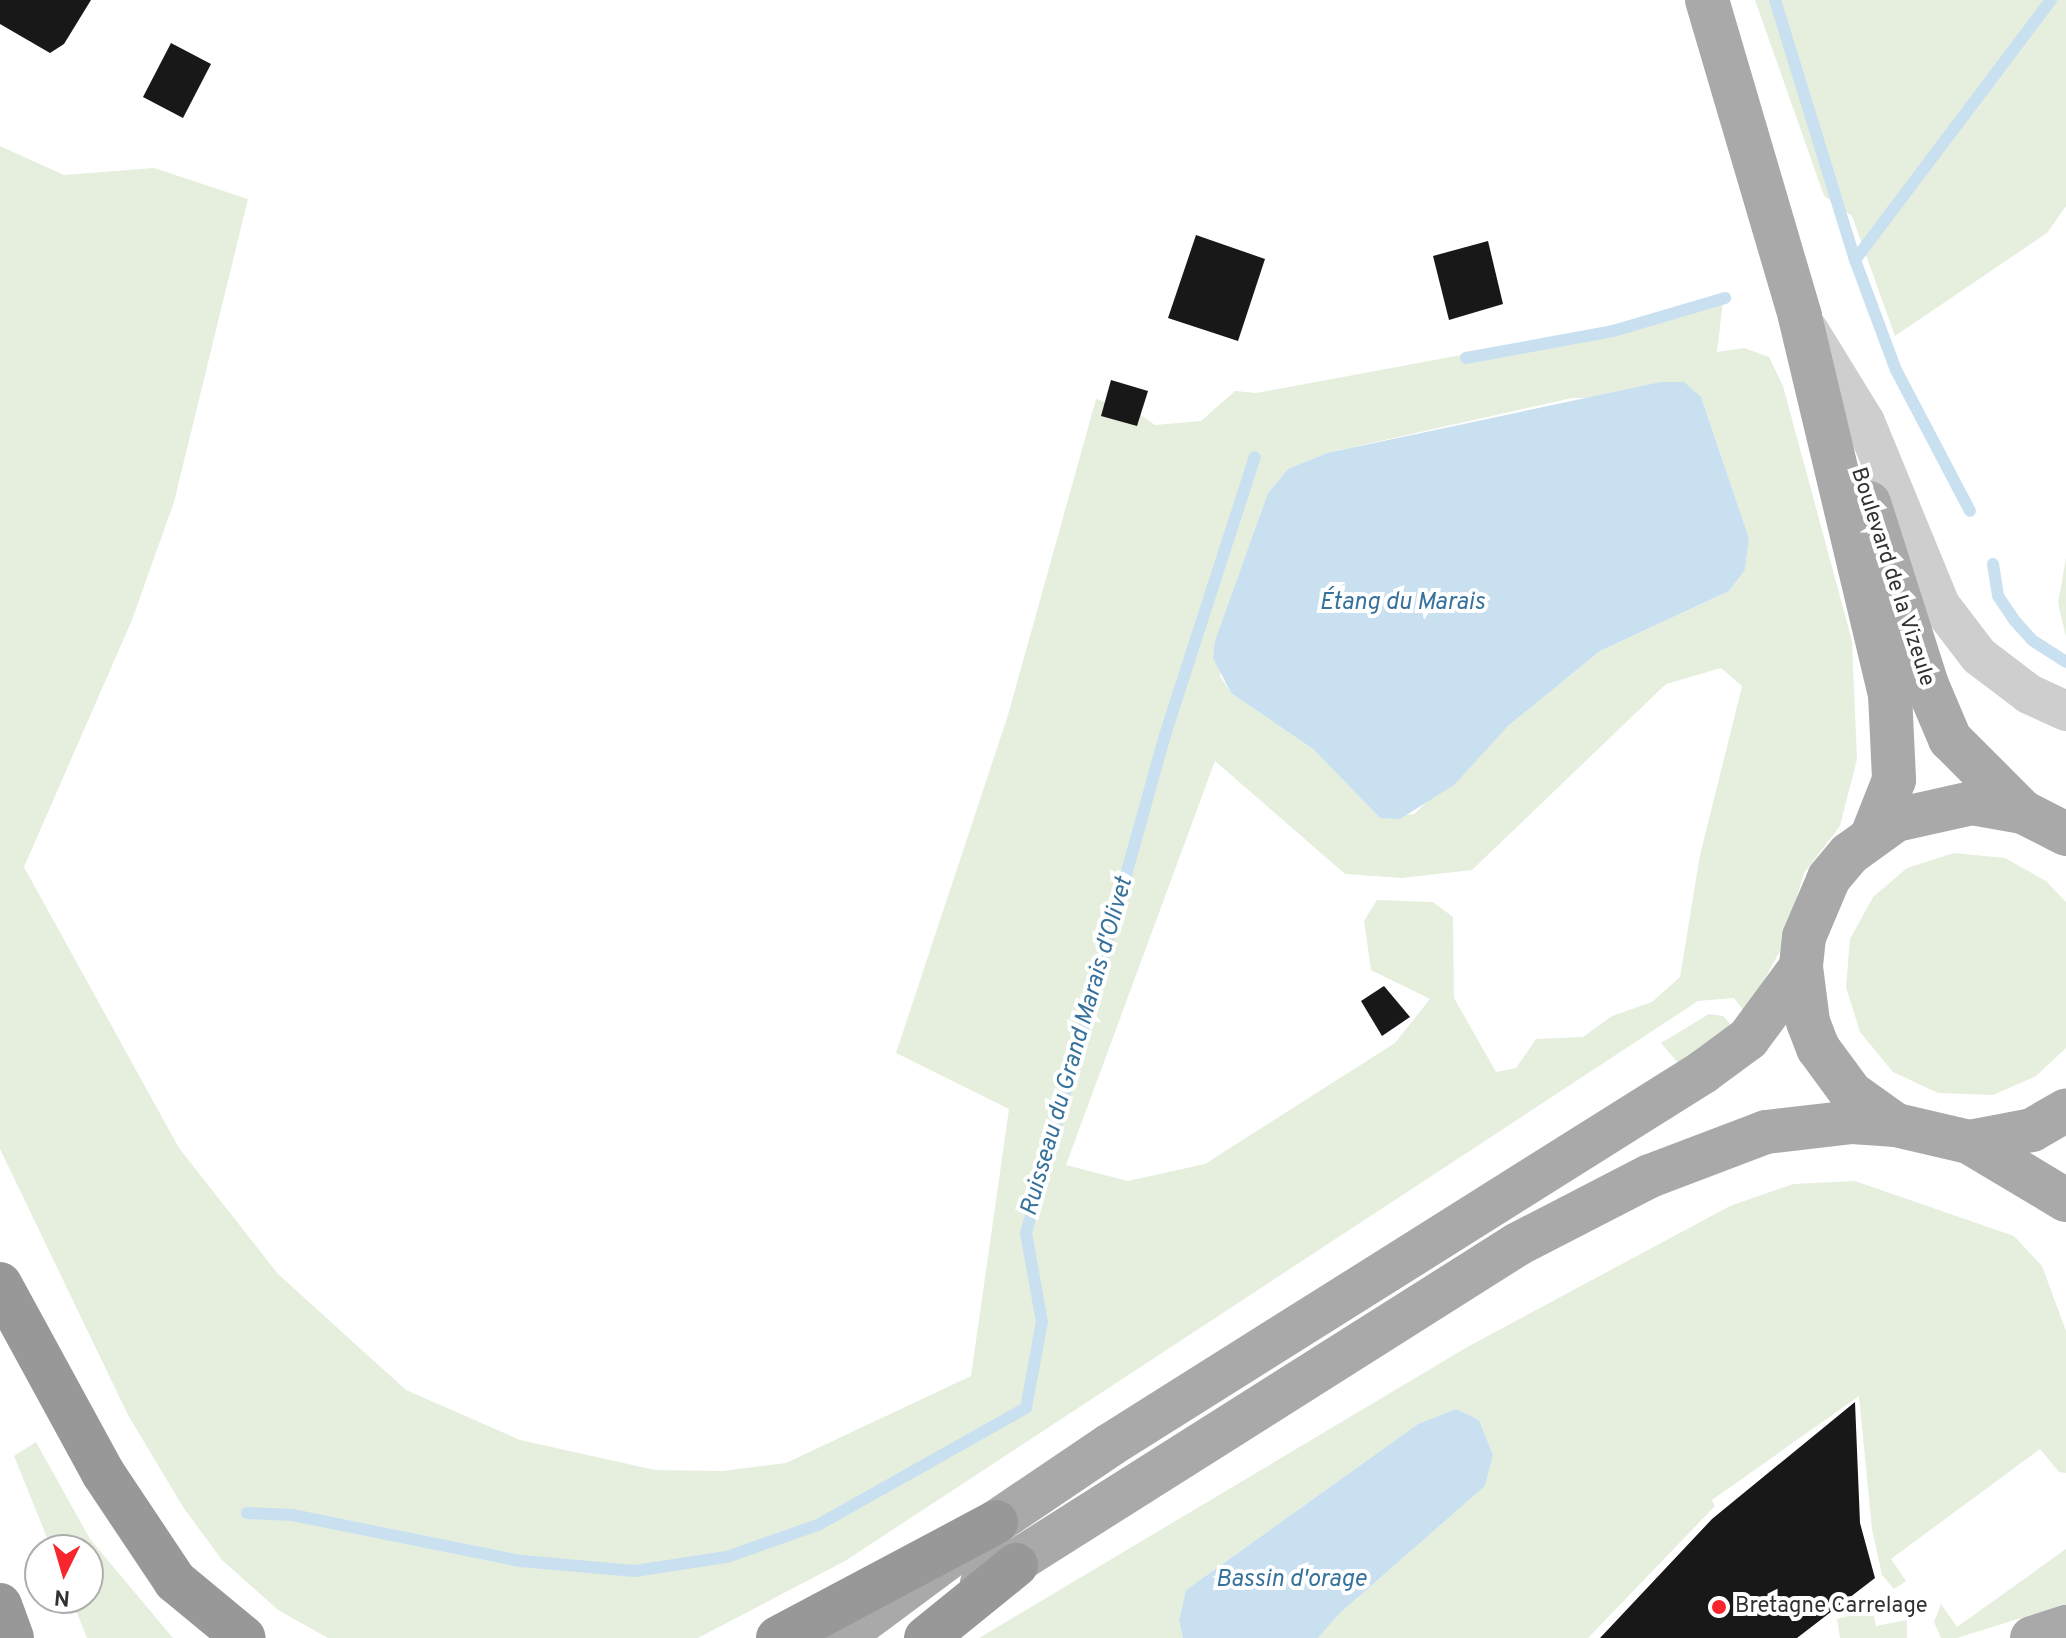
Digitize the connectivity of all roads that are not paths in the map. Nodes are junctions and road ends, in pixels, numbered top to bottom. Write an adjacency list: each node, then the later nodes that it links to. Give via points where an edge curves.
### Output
1 (1707, 0): 2 (main road, Boulevard de la Vizeule)
2 (1800, 317): 3 (street, via 1865,422 1940,605 1979,656 2029,694); 4 (main road, Boulevard de la Vizeule, via 1950,739); 5 (main road, Boulevard de la Vizeule, via 1890,694 1894,780)
3 (2066, 711)
4 (2023, 812): 5 (main road, via 1972,803 1946,805); 6 (main road)
5 (1873, 833): 7 (main road, via 1849,854 1814,906)
6 (2066, 834)
7 (1801, 967): 9 (main road, via 1808,1022 1818,1048 1851,1093); 13 (main road, via 1748,1039 1703,1072)
8 (2066, 1110): 10 (main road, via 2032,1130)
9 (1896, 1125): 10 (main road); 14 (main road, via 1852,1122 1766,1132 1650,1176 1518,1244)
10 (1969, 1142): 11 (main road)
11 (2066, 1200)
12 (0, 1284): 18 (highway, via 103,1473 175,1581)
13 (996, 1522): 19 (highway); 20 (main road)
14 (1016, 1565): 21 (main road, via 924,1613); 22 (highway)
15 (0, 1605): 17 (highway)
16 (2066, 1627): 23 (main road)
17 (12, 1638)
18 (244, 1638)
19 (778, 1638)
20 (840, 1638)
21 (889, 1638)
22 (926, 1638)
23 (2032, 1638)

